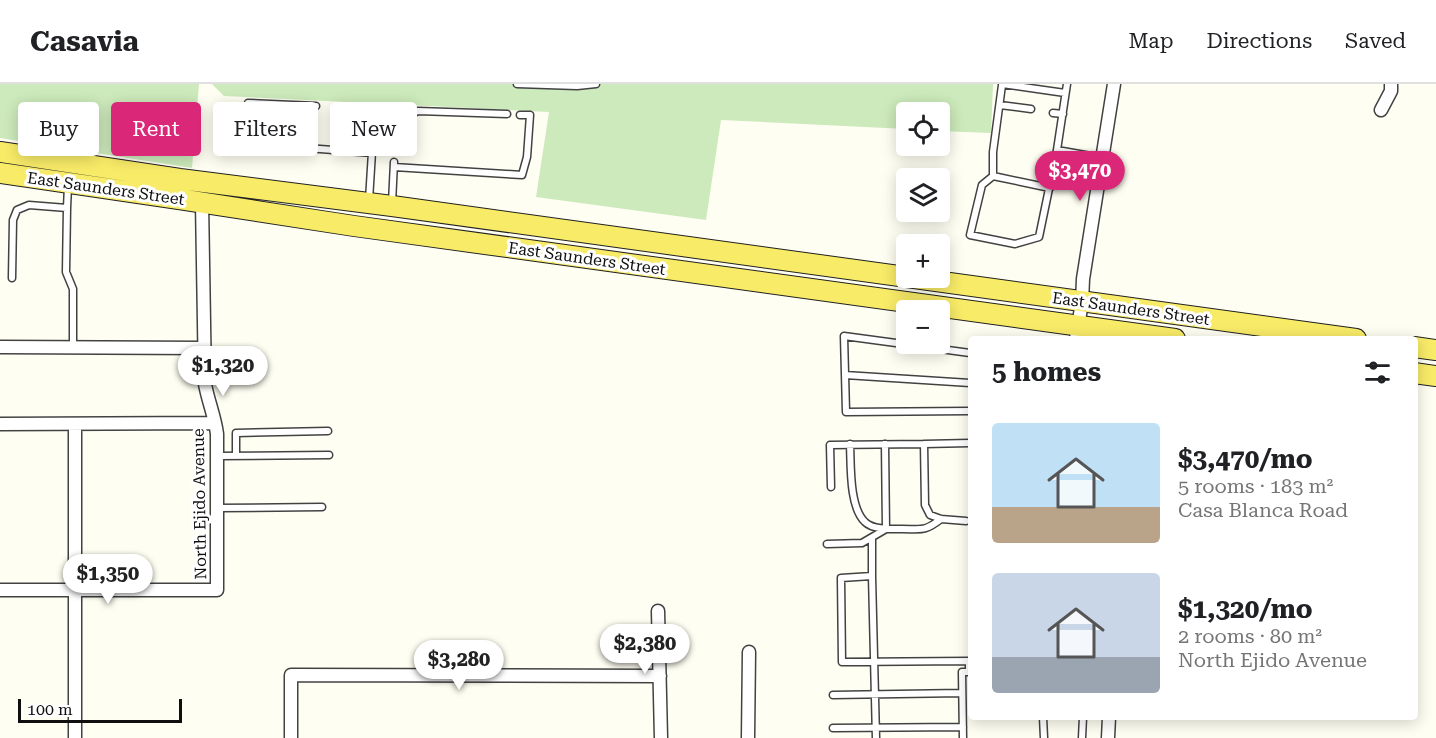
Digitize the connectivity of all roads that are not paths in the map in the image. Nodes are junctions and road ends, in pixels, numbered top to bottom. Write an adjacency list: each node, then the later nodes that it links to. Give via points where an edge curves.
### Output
1 (517, 84): 2 (lane)
2 (596, 84)
3 (1002, 84): 7 (lane); 8 (lane)
4 (1066, 84): 7 (lane)
5 (1114, 84): 19 (street)
6 (1391, 84): 10 (street)
7 (1065, 93): 14 (lane)
8 (1000, 105): 9 (lane); 21 (lane)
9 (1031, 109)
10 (1381, 110)
11 (417, 111): 13 (lane)
12 (1053, 113): 14 (lane)
13 (507, 114)
14 (1063, 114): 16 (lane)
15 (520, 115): 26 (lane, via 530,115 522,175 394,164)
16 (1057, 150): 19 (lane); 23 (lane)
17 (0, 152): 25 (main road, East Saunders Street)
18 (373, 156): 25 (lane)
19 (1102, 158): 30 (street)
20 (0, 173): 22 (main road, East Saunders Street)
21 (993, 176): 23 (lane); 23 (lane, via 982,185 970,235 1015,244 1039,237)
22 (69, 183): 24 (main road, East Saunders Street); 27 (lane)
23 (1050, 188)
24 (202, 202): 28 (main road, via 209,194 421,222); 31 (main road, East Saunders Street); 36 (street, North Ejido Avenue)
25 (369, 203): 26 (main road, East Saunders Street)
26 (392, 206): 28 (main road, East Saunders Street)
27 (67, 208): 29 (lane, via 29,205 17,210 13,220); 35 (lane, via 66,272 73,289)
28 (474, 218): 30 (main road, East Saunders Street)
29 (12, 278)
30 (1082, 302): 31 (street); 33 (main road, East Saunders Street)
31 (1077, 332): 32 (main road, East Saunders Street)
32 (1133, 336)
33 (1334, 336)
34 (0, 347): 35 (street)
35 (73, 347): 36 (street)
36 (205, 348): 43 (street, North Ejido Avenue, via 208,399)
37 (968, 353): 39 (lane, via 844,336)
38 (1418, 374): 40 (main road)
39 (845, 375): 41 (lane); 42 (lane, via 846,412)
40 (1436, 376)
41 (968, 383)
42 (968, 411)
43 (215, 423): 45 (street); 52 (street, North Ejido Avenue)
44 (0, 424): 45 (street)
45 (75, 424): 64 (street)
46 (328, 431): 53 (lane, via 236,433)
47 (968, 443): 50 (lane)
48 (850, 444): 49 (lane); 54 (lane, via 830,445); 59 (lane, via 851,482 859,513 866,524)
49 (885, 444): 50 (lane); 59 (lane)
50 (924, 444): 57 (lane, via 925,505 930,514)
51 (329, 455): 53 (lane)
52 (217, 456): 53 (lane); 56 (street, North Ejido Avenue)
53 (236, 456)
54 (831, 487)
55 (322, 507): 56 (lane)
56 (217, 508): 64 (street, North Ejido Avenue, via 217,590)
57 (941, 519): 58 (lane); 59 (lane, via 928,529)
58 (966, 521)
59 (886, 529): 60 (lane)
60 (872, 538): 61 (lane, via 862,543); 62 (lane)
61 (827, 544)
62 (872, 576): 68 (lane); 68 (lane, via 841,578 842,662)
63 (0, 590): 64 (street)
64 (75, 590): 80 (street)
65 (658, 611): 70 (street)
66 (749, 652): 83 (street)
67 (968, 661): 68 (lane)
68 (875, 662): 73 (lane)
69 (968, 672): 71 (lane, via 962,672)
70 (660, 676): 81 (street, via 291,675); 82 (street)
71 (962, 693): 73 (lane); 78 (lane)
72 (833, 695): 73 (lane)
73 (876, 695): 77 (lane)
74 (1043, 720): 86 (lane)
75 (1083, 720): 87 (lane)
76 (1109, 720): 88 (street)
77 (876, 727): 78 (lane); 79 (lane); 84 (lane)
78 (963, 727): 85 (lane)
79 (832, 728)
80 (75, 738)
81 (291, 738)
82 (661, 738)
83 (748, 738)
84 (876, 738)
85 (963, 738)
86 (1044, 738)
87 (1082, 738)
88 (1108, 738)

